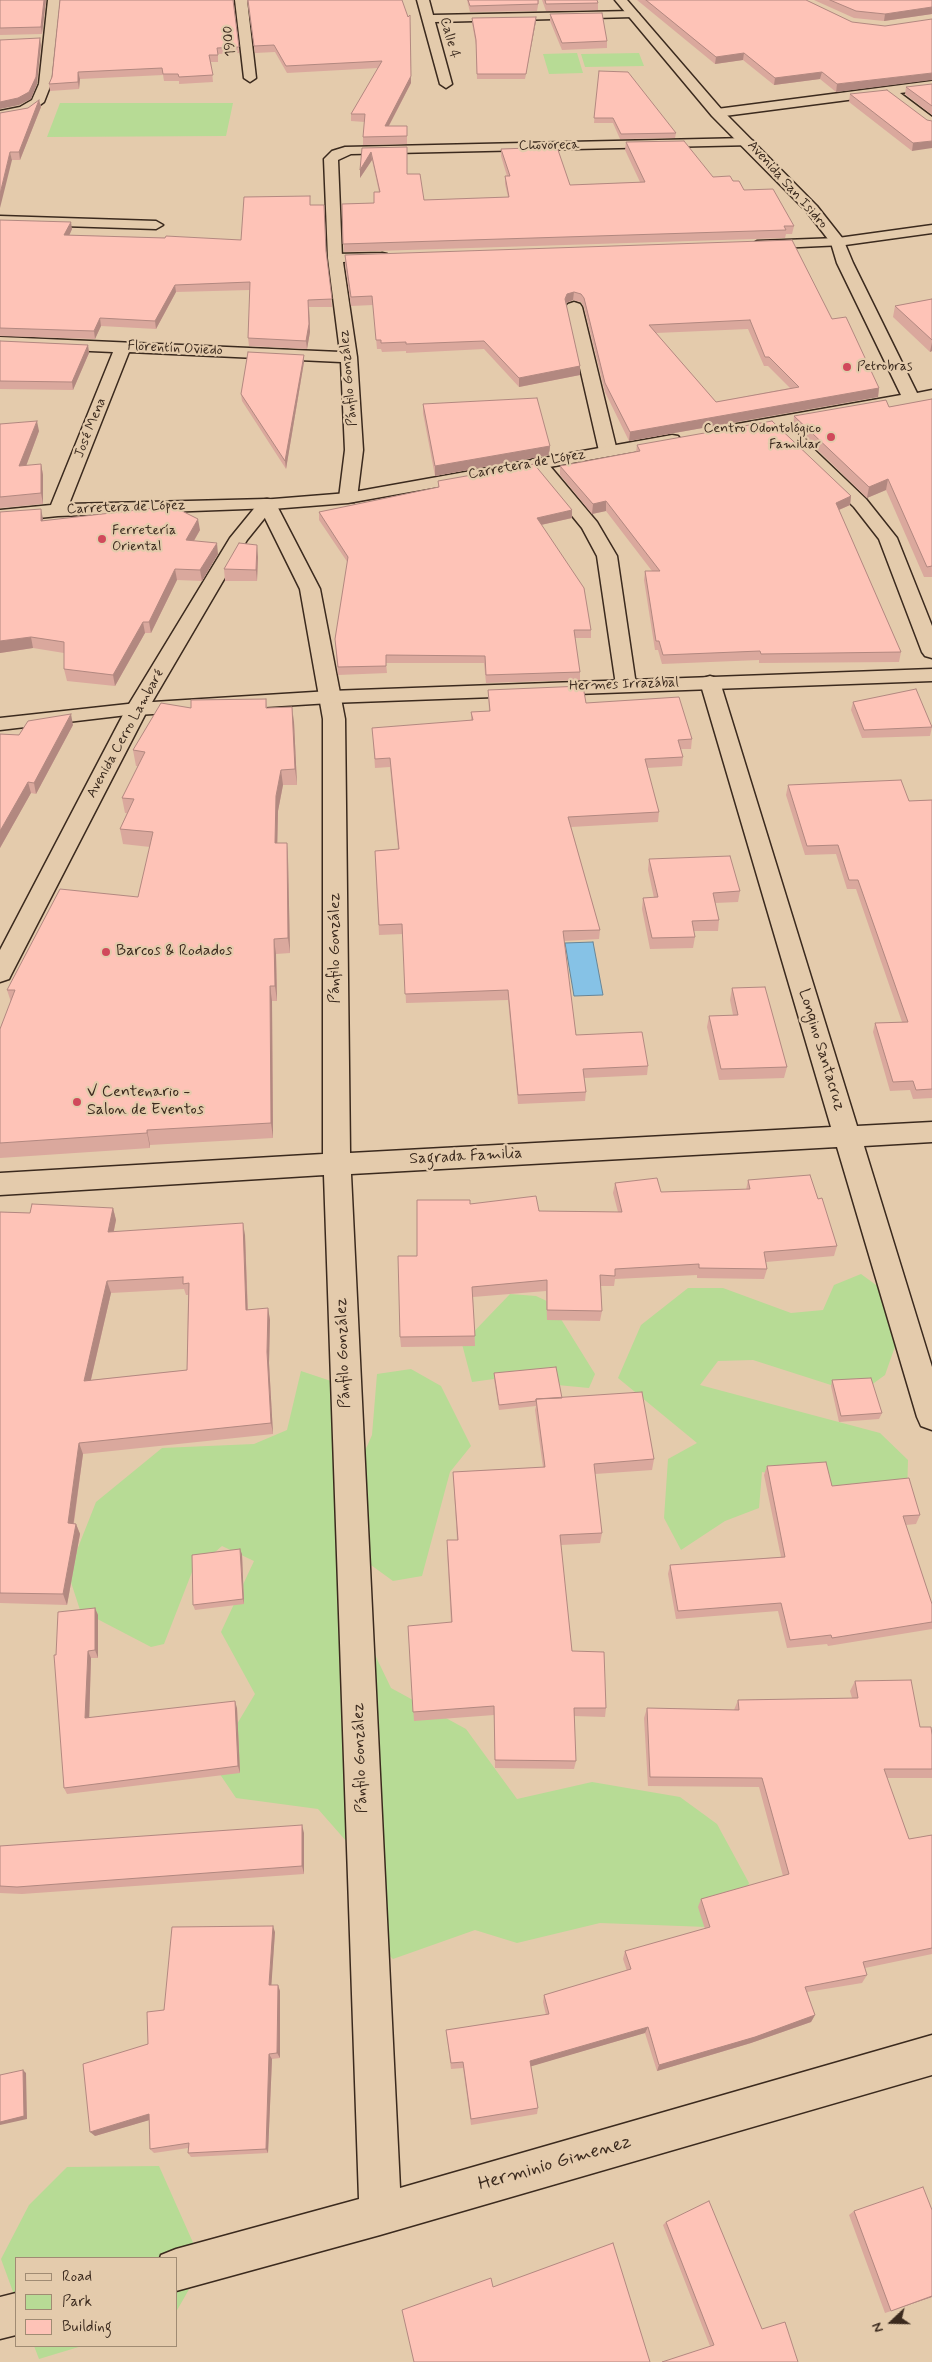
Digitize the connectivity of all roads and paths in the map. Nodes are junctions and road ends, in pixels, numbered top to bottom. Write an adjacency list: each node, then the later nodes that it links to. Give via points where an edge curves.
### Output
1 (54, 0): 7 (street)
2 (241, 0): 9 (street, 1900)
3 (423, 0): 6 (street, Calle 4)
4 (623, 0): 5 (street, Avenida San Isidro)
5 (633, 14): 6 (street); 13 (street, Avenida San Isidro)
6 (429, 19): 10 (street, Calle 4)
7 (50, 39): 8 (street); 14 (street, via 45,84 38,102 24,110)
8 (33, 40)
9 (250, 78)
10 (446, 84)
11 (932, 85): 12 (street)
12 (888, 90): 13 (street); 15 (street)
13 (717, 113): 16 (street, Avenida San Isidro)
14 (0, 115)
15 (932, 122)
16 (748, 142): 17 (street, Chovoreca); 21 (street, Avenida San Isidro, via 812,209)
17 (350, 150): 24 (street, Pánfilo González, via 331,159)
18 (0, 220): 19 (street)
19 (156, 225)
20 (932, 229): 21 (street)
21 (838, 242): 22 (street); 30 (street, Avenida San Isidro, via 845,263)
22 (738, 245)
23 (400, 256): 24 (street)
24 (335, 258): 28 (street, Pánfilo González)
25 (574, 307): 34 (street)
26 (0, 342): 27 (street, Florentín Oviedo)
27 (123, 346): 28 (street, Florentín Oviedo); 38 (street, José Mena)
28 (349, 357): 36 (street, Pánfilo González, via 354,450)
29 (932, 395): 30 (street)
30 (911, 398): 31 (street)
31 (776, 423): 32 (street); 40 (street, via 860,503 888,538)
32 (720, 432)
33 (692, 437): 34 (street, Carretera de López)
34 (608, 451): 35 (street, Carretera de López)
35 (538, 463): 36 (street, Carretera de López); 43 (street, via 590,526 607,556)
36 (348, 498): 37 (street, Carretera de López)
37 (267, 504): 38 (street, Carretera de López); 44 (street, Pánfilo González, via 310,590 318,618); 45 (street, Avenida Cerro Lambaré, via 239,538)
38 (58, 510): 39 (street, Carretera de López)
39 (0, 516)
40 (932, 652)
41 (932, 675): 42 (street, Hermes Irrazábal)
42 (710, 682): 43 (street, Hermes Irrazábal); 49 (street, Longino Santacruz)
43 (626, 685): 44 (street, Hermes Irrazábal)
44 (330, 697): 45 (street, Hermes Irrazábal); 50 (street, Pánfilo González, via 336,782)
45 (137, 709): 46 (street, Hermes Irrazábal); 47 (street, Avenida Cerro Lambaré)
46 (0, 724)
47 (0, 973)
48 (932, 1132): 49 (street, Sagrada Familia)
49 (847, 1138): 50 (street, Sagrada Familia); 52 (street, Longino Santacruz)
50 (337, 1164): 51 (street, Sagrada Familia); 54 (street, Pánfilo González)
51 (0, 1184)
52 (932, 1417)
53 (932, 2055): 54 (street, Herminio Gimenez)
54 (380, 2214): 55 (street, Herminio Gimenez)
55 (178, 2269)
56 (15, 2314): 57 (street)
57 (0, 2318)

